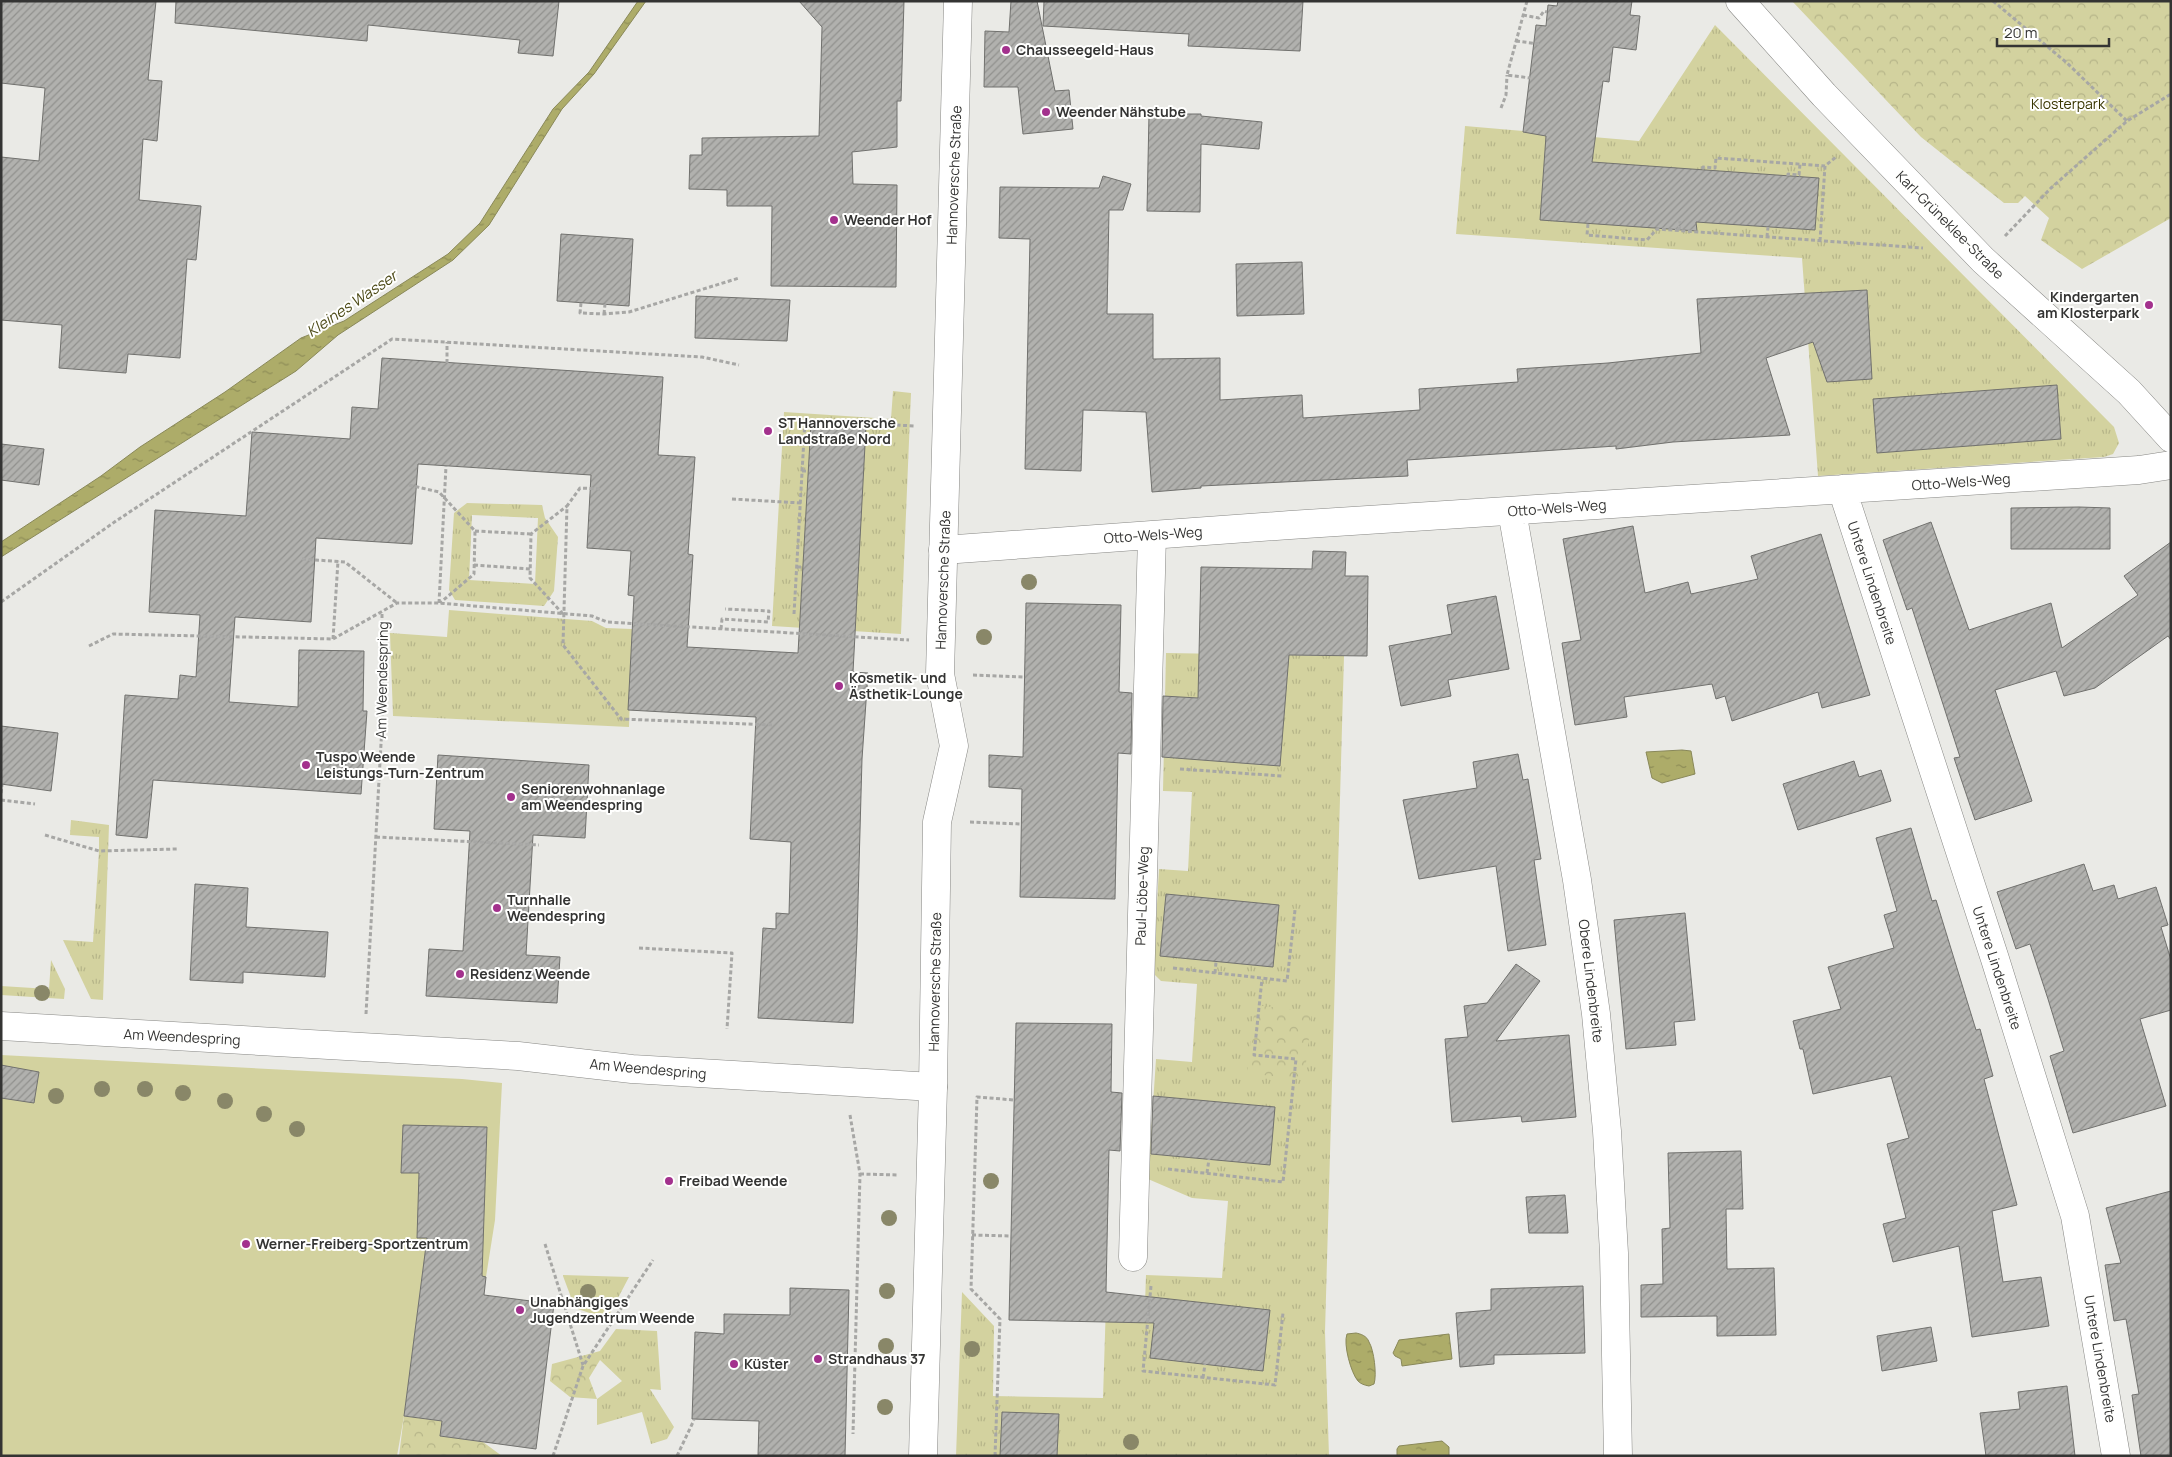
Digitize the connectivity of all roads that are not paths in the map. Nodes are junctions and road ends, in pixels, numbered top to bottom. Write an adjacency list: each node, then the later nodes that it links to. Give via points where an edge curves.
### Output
1 (958, 1): 8 (street, Hannoversche Straße)
2 (1740, 1): 3 (street, Karl-Grüneklee-Straße, via 1824,95 1983,260 2129,392)
3 (2171, 438)
4 (2171, 465): 5 (street, Otto-Wels-Weg, via 2139,470)
5 (1842, 489): 6 (street, Otto-Wels-Weg); 14 (street, Untere Lindenbreite, via 2076,1216)
6 (1512, 511): 7 (street, Otto-Wels-Weg); 13 (street, Obere Lindenbreite, via 1577,880 1596,1014 1614,1253)
7 (1152, 535): 8 (street, Otto-Wels-Weg); 11 (street, Paul-Löbe-Weg)
8 (944, 550): 10 (street, Hannoversche Straße, via 940,674 954,746 937,822)
9 (1, 1026): 10 (street, Am Weendespring, via 518,1056 632,1069)
10 (933, 1087): 12 (street, Hannoversche Straße)
11 (1133, 1257)
12 (923, 1456)
13 (1618, 1456)
14 (2116, 1456)

